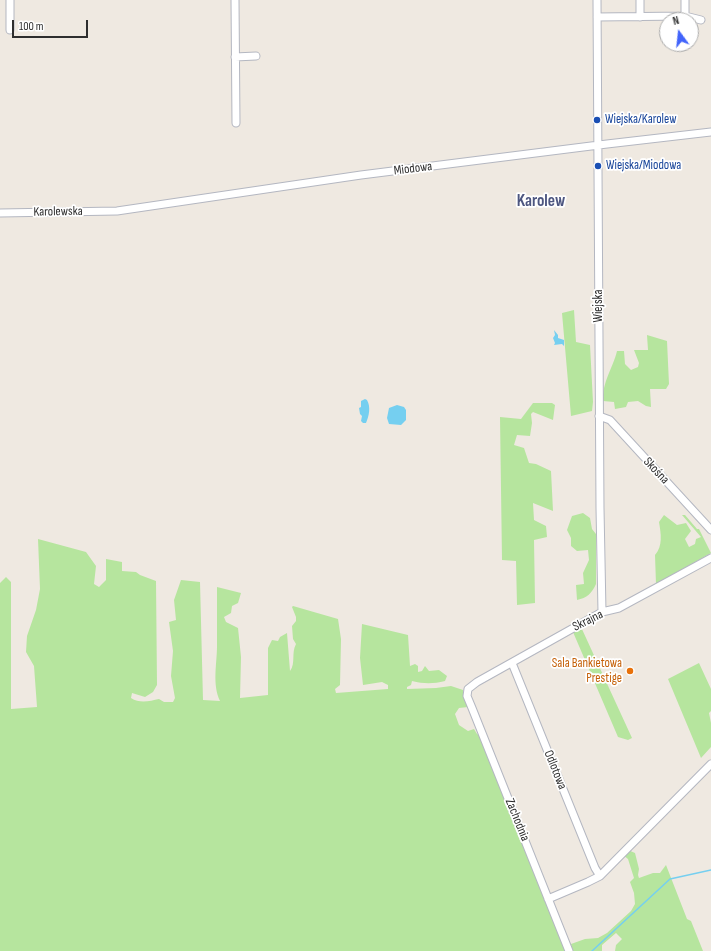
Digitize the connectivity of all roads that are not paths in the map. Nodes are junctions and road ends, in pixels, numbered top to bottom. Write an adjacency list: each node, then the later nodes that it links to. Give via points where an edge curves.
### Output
1 (10, 0): 10 (street)
2 (235, 0): 12 (street)
3 (597, 0): 7 (street, Wiejska)
4 (640, 0): 8 (street)
5 (684, 0): 6 (street)
6 (685, 12)
7 (597, 17): 8 (street); 15 (street, Wiejska)
8 (640, 17): 9 (street)
9 (659, 17)
10 (10, 30)
11 (256, 56): 12 (street)
12 (235, 57): 13 (street)
13 (236, 123)
14 (711, 132): 15 (street, Miodowa)
15 (598, 145): 16 (street, Miodowa, via 361,175); 18 (street, Wiejska)
16 (116, 212): 17 (street, Karolewska)
17 (0, 213)
18 (599, 416): 19 (street, Skośna, via 610,420); 21 (street, Wiejska)
19 (711, 530)
20 (711, 558): 21 (street, Skrajna, via 619,608)
21 (602, 612): 22 (street, Skrajna)
22 (512, 663): 23 (street, Skrajna); 25 (street, Odlotowa)
23 (468, 689): 26 (street, Zachodnia, via 469,702)
24 (710, 764): 25 (street)
25 (600, 876): 26 (street)
26 (548, 899): 27 (street, Zachodnia)
27 (569, 951)

